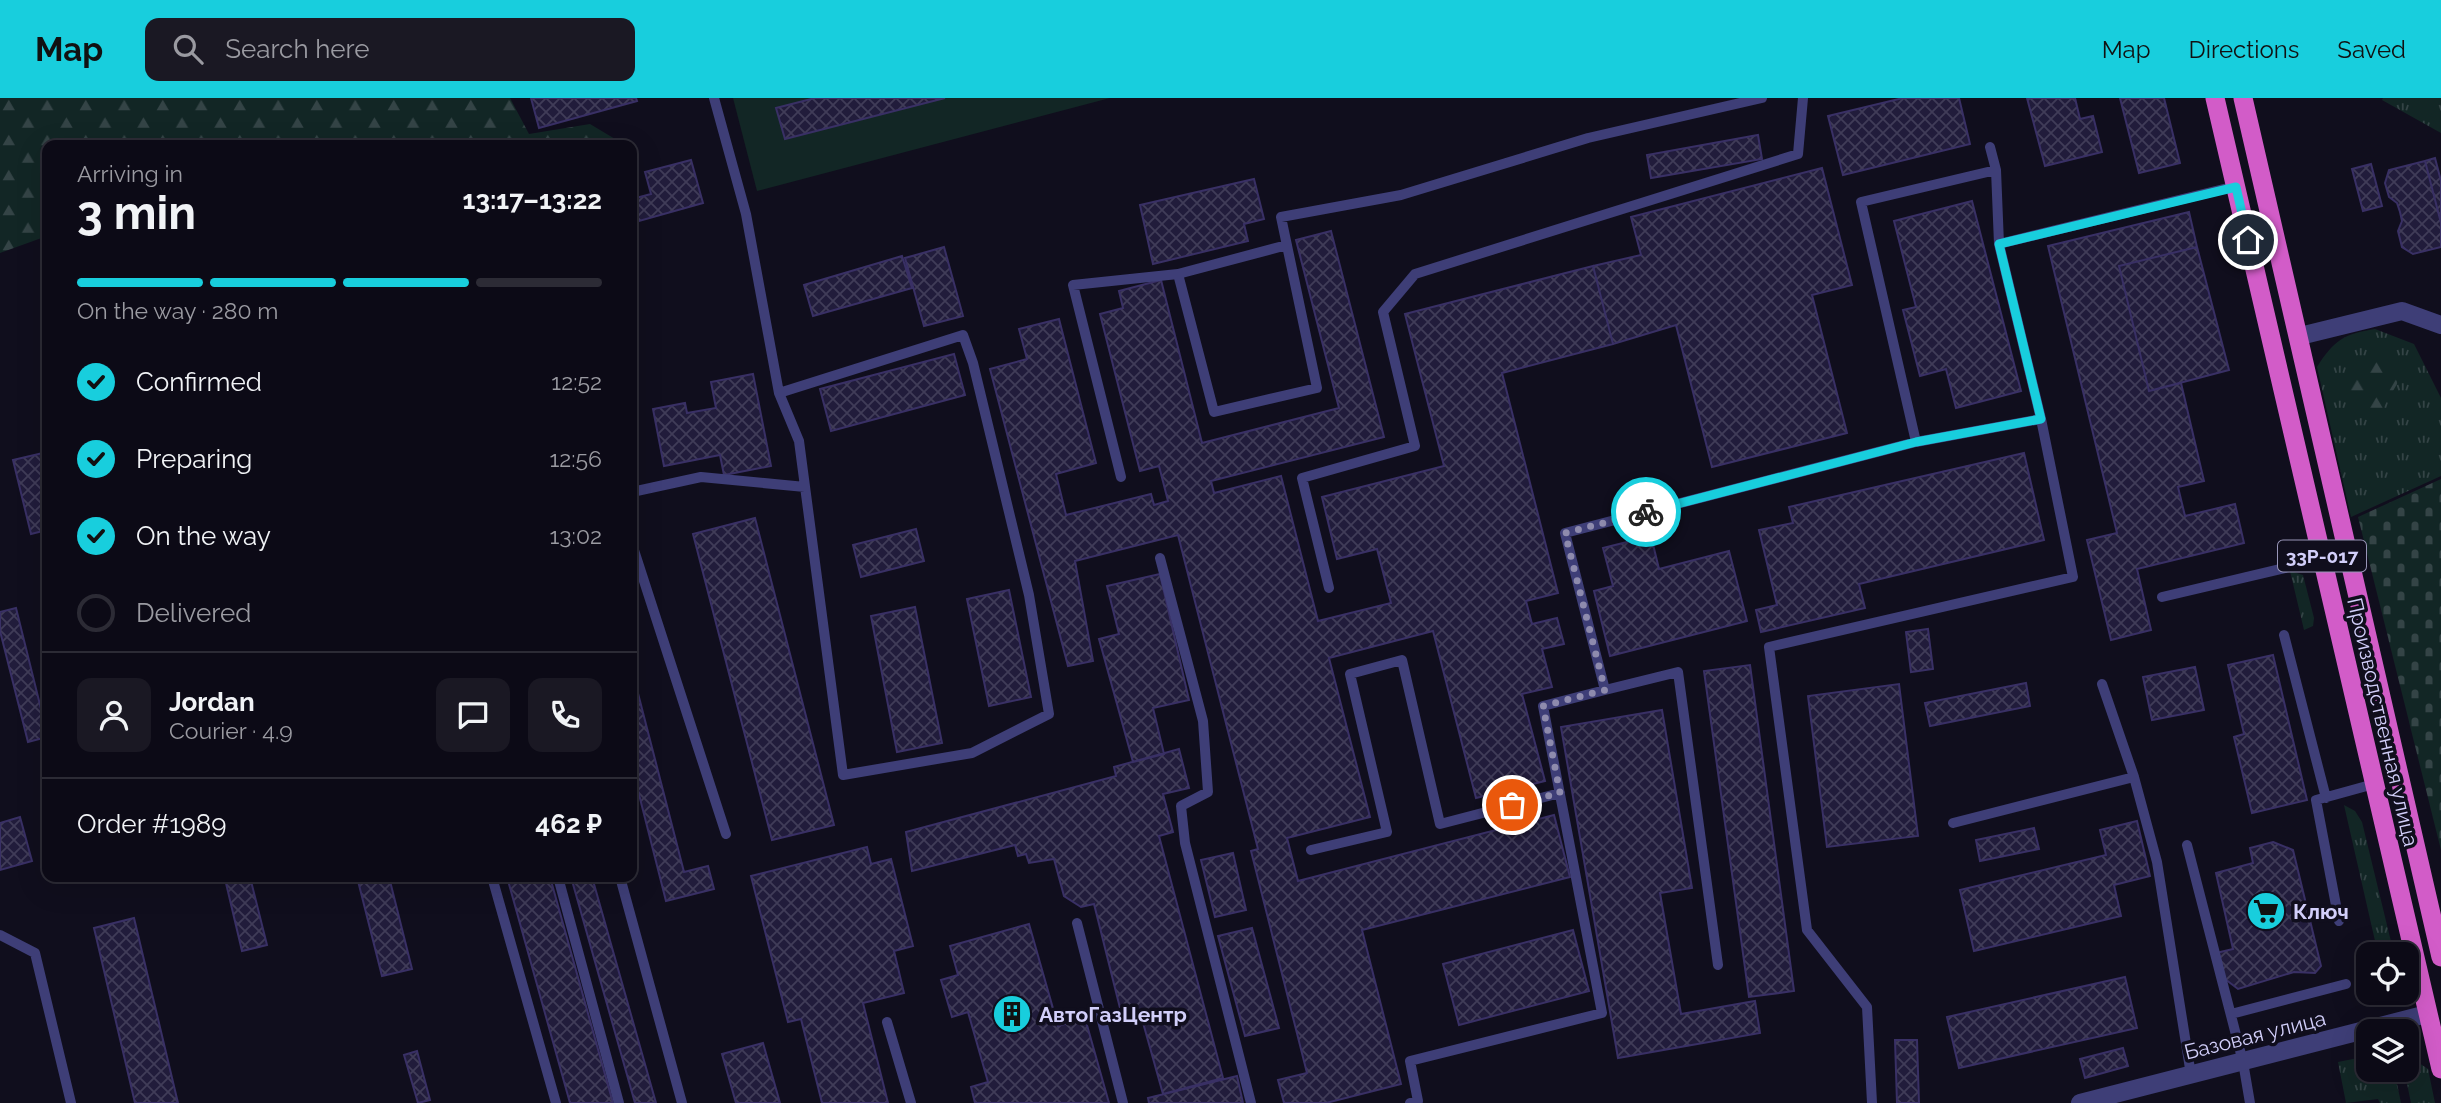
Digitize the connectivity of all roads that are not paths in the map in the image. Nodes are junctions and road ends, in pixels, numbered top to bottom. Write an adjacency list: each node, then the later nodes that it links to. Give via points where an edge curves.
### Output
1 (714, 98): 14 (lane, via 746,214)
2 (1762, 98): 10 (lane, via 1588,138 1401,195 1281,217)
3 (1803, 98): 23 (lane, via 1798,154 1415,274 1383,312 1415,446 1302,478)
4 (2215, 98): 8 (highway, Производственная улица / 33Р-017)
5 (2243, 98): 13 (highway, Производственная улица / 33Р-017)
6 (1990, 147): 7 (lane)
7 (1996, 170): 9 (lane); 16 (lane, via 1861,202)
8 (2236, 187): 9 (lane); 22 (highway, Производственная улица / 33Р-017)
9 (1999, 244): 15 (lane)
10 (1287, 245): 11 (lane); 11 (lane, via 1317,388 1214,412)
11 (1178, 274): 17 (lane, via 1073,285)
12 (2441, 325): 13 (street, via 2403,311)
13 (2300, 336): 42 (highway, Производственная улица / 33Р-017)
14 (779, 393): 18 (lane, via 799,441); 18 (lane, via 963,335 1029,595 1049,714 972,753 844,775)
15 (2041, 419): 16 (lane); 59 (lane, via 2073,577 1769,647 1807,930 1867,1007)
16 (1916, 442): 27 (lane, via 1565,533)
17 (1121, 477)
18 (805, 486): 19 (lane, via 701,477)
19 (637, 491)
20 (1160, 558): 57 (lane, via 1203,721 1208,792 1181,806 1185,843)
21 (637, 559): 33 (lane)
22 (2323, 559): 24 (lane); 29 (highway, Производственная улица / 33Р-017)
23 (1329, 589)
24 (2162, 597)
25 (2284, 635): 31 (lane)
26 (2102, 684): 28 (lane)
27 (1605, 690): 30 (lane, via 1543,706); 43 (lane, via 1678,672)
28 (2134, 778): 32 (lane); 50 (lane, via 2157,862)
29 (2374, 784): 31 (lane); 45 (highway, Производственная улица / 33Р-017)
30 (1560, 793): 35 (lane, via 1440,824 1402,660 1350,674 1387,832); 58 (lane, via 1602,1013 1410,1061 1418,1101)
31 (2326, 798): 39 (lane, via 2316,800)
32 (1953, 823)
33 (726, 834)
34 (2187, 845): 46 (lane)
35 (1311, 850)
36 (493, 882): 52 (lane)
37 (559, 882): 53 (lane)
38 (621, 882): 54 (lane)
39 (2339, 921)
40 (1077, 923): 56 (lane)
41 (0, 935): 51 (lane, via 35,953)
42 (2441, 957)
43 (1718, 965)
44 (2346, 984): 46 (lane)
45 (2434, 1012): 48 (street, Базовая улица); 49 (highway, Производственная улица / 33Р-017)
46 (2231, 1014): 48 (lane)
47 (887, 1022): 55 (lane)
48 (2243, 1062): 50 (street, Базовая улица); 61 (lane)
49 (2441, 1069)
50 (2191, 1076): 60 (street, Базовая улица)
51 (71, 1103)
52 (556, 1103)
53 (619, 1103)
54 (682, 1103)
55 (911, 1103)
56 (1124, 1103)
57 (1251, 1103)
58 (1410, 1103)
59 (1872, 1103)
60 (2080, 1103)
61 (2250, 1103)

